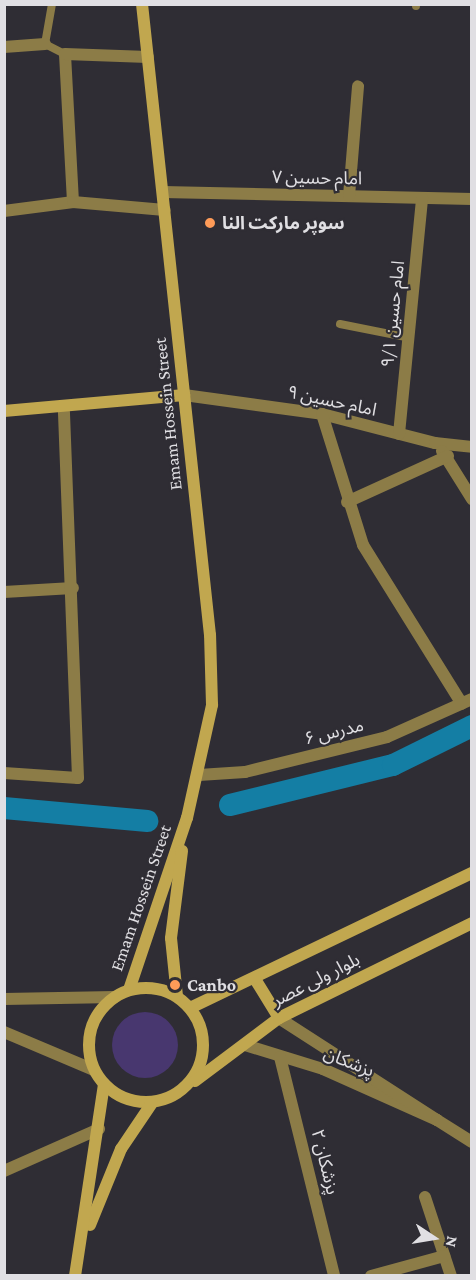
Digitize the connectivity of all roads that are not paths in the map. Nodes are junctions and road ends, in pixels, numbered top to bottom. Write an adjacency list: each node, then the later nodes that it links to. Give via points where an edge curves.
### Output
1 (52, 4): 3 (lane)
2 (142, 4): 6 (street, Emam Hossein Street)
3 (45, 44): 4 (street); 5 (lane)
4 (4, 47)
5 (65, 54): 6 (street); 12 (street)
6 (148, 57): 8 (street, Emam Hossein Street)
7 (358, 86): 9 (street)
8 (163, 192): 9 (street, امام حسین ۷); 13 (street, Emam Hossein Street)
9 (349, 196): 10 (street, امام حسین ۷)
10 (422, 198): 11 (street, امام حسین ۷); 16 (street, امام حسین ۹/۱)
11 (471, 199)
12 (73, 202): 13 (street); 14 (street)
13 (165, 210): 17 (street, Emam Hossein Street)
14 (4, 211)
15 (340, 324): 16 (lane)
16 (410, 338): 21 (street, امام حسین ۹/۱)
17 (184, 395): 18 (street); 20 (street, امام حسین ۹); 31 (street, Emam Hossein Street, via 210,635 212,705)
18 (64, 408): 19 (street); 27 (street)
19 (4, 411)
20 (322, 414): 21 (street, امام حسین ۹); 26 (street)
21 (399, 434): 22 (street, امام حسین ۹)
22 (435, 443): 23 (street, امام حسین ۹); 24 (street)
23 (471, 447)
24 (448, 456): 25 (street); 26 (street)
25 (471, 499)
26 (347, 502): 29 (street, via 363,545)
27 (73, 588): 28 (street); 30 (street, via 78,778)
28 (4, 592)
29 (467, 702): 31 (street, مدرس ۶, via 387,737 245,772)
30 (4, 773)
31 (199, 775): 32 (street, Emam Hossein Street)
32 (187, 818): 36 (street, Emam Hossein Street); 37 (street, Emam Hossein Street, via 171,938)
33 (471, 873): 35 (street, بلوار ولی عصر)
34 (471, 923): 41 (street, بلوار ولی عصر)
35 (255, 980): 40 (street, بلوار ولی عصر); 41 (street)
36 (129, 990): 37 (street, via 154,988); 38 (street)
37 (177, 996): 40 (street)
38 (115, 997): 39 (street); 45 (street, via 90,1033)
39 (4, 999)
40 (190, 1008): 47 (street, via 201,1027 204,1049)
41 (279, 1018): 43 (street, بلوار ولی عصر); 49 (street, پزشکان)
42 (4, 1032): 45 (street)
43 (244, 1045): 44 (street, پزشکان); 47 (street, بلوار ولی عصر)
44 (280, 1057): 49 (street, پزشکان, via 323,1069); 57 (street, پزشکان ۲)
45 (94, 1070): 46 (street)
46 (104, 1085): 48 (street, via 132,1102); 50 (street)
47 (187, 1087): 48 (street)
48 (152, 1103): 54 (street, via 121,1149)
49 (437, 1120): 51 (street, پزشکان)
50 (99, 1129): 52 (street); 54 (street)
51 (471, 1142)
52 (4, 1171)
53 (425, 1197): 55 (street)
54 (83, 1243): 56 (street)
55 (444, 1256): 58 (street); 59 (street)
56 (75, 1275)
57 (334, 1275)
58 (371, 1275)
59 (451, 1275)

